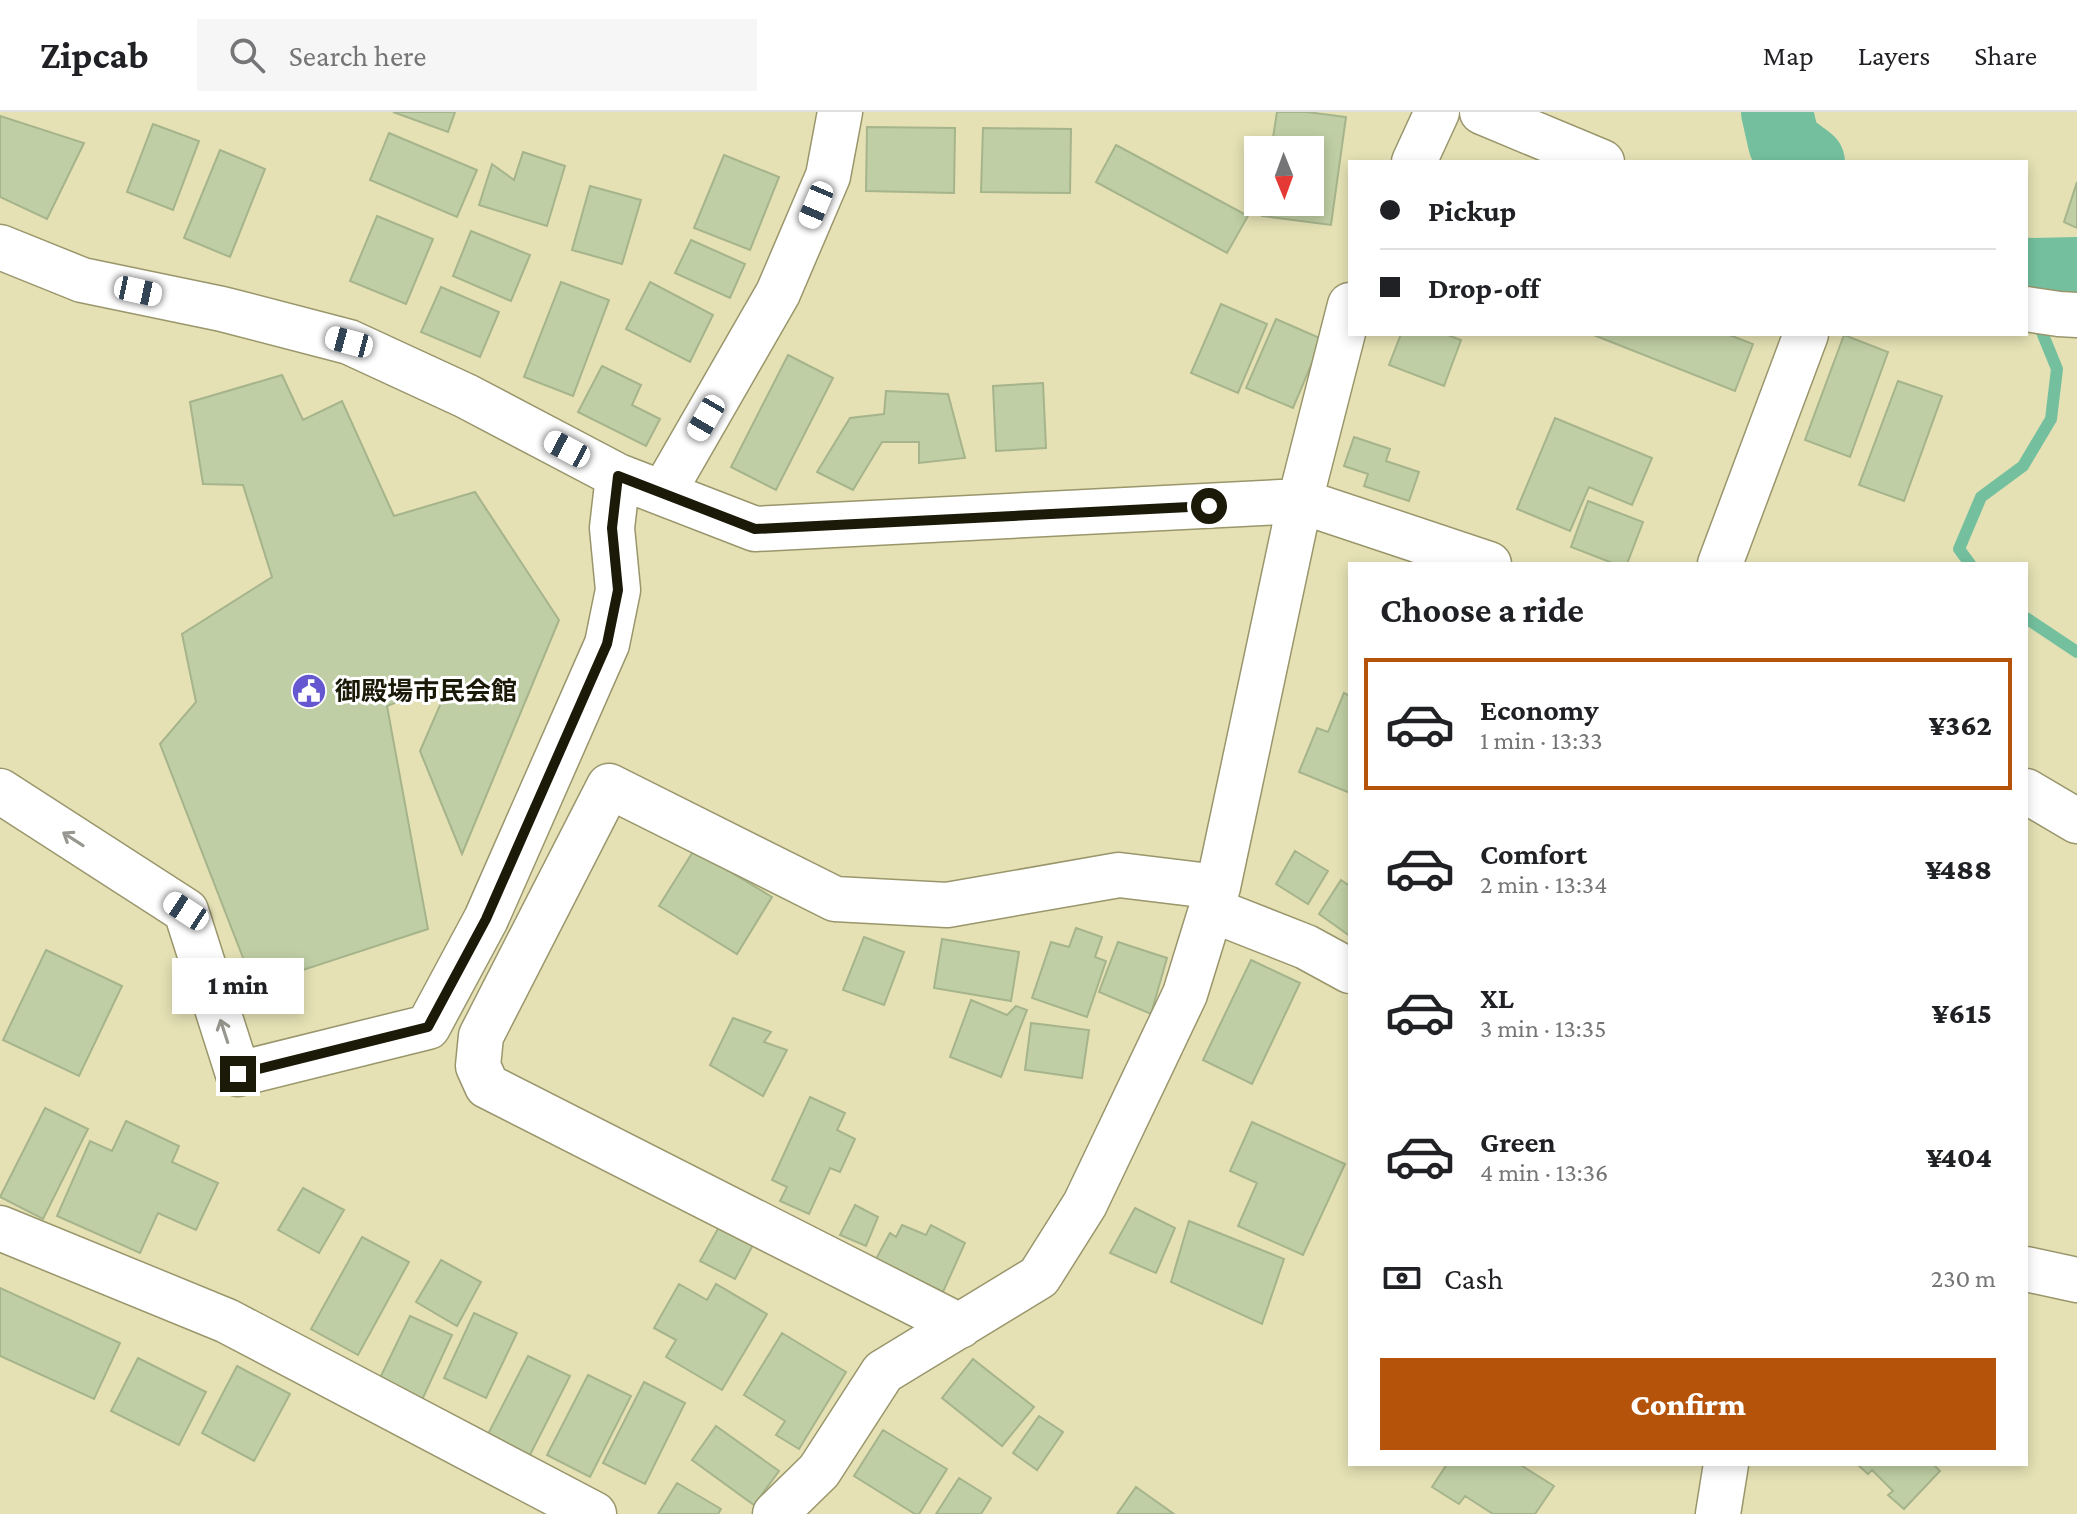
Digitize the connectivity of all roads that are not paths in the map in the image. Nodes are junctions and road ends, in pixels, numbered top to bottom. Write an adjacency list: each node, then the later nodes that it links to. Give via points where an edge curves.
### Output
1 (840, 112): 10 (street, via 828,176 778,293)
2 (1437, 112): 4 (street)
3 (1482, 112): 5 (street)
4 (1415, 160)
5 (1597, 160)
6 (0, 247): 9 (street, via 82,280 349,342)
7 (1348, 313): 11 (street)
8 (1805, 336): 13 (street)
9 (618, 476): 10 (street); 14 (street, one-way to 14, via 612,528 618,590 607,644 486,919 428,1027 238,1074 186,911)
10 (663, 493): 11 (street, via 755,529)
11 (1300, 501): 12 (street); 17 (street)
12 (1483, 562)
13 (1721, 562)
14 (0, 791)
15 (2028, 792): 16 (street)
16 (2077, 821)
17 (1215, 898): 18 (street); 22 (street, via 1185,994 1085,1204 1039,1277); 22 (street, via 1119,875 947,905 835,899 609,786 481,1036 478,1066 487,1086)
18 (1348, 970)
19 (0, 1228): 24 (street, via 227,1321)
20 (2028, 1269): 21 (street)
21 (2077, 1280)
22 (960, 1326): 25 (street, via 883,1372 819,1471)
23 (1726, 1466): 26 (street)
24 (594, 1514)
25 (775, 1514)
26 (1718, 1514)

